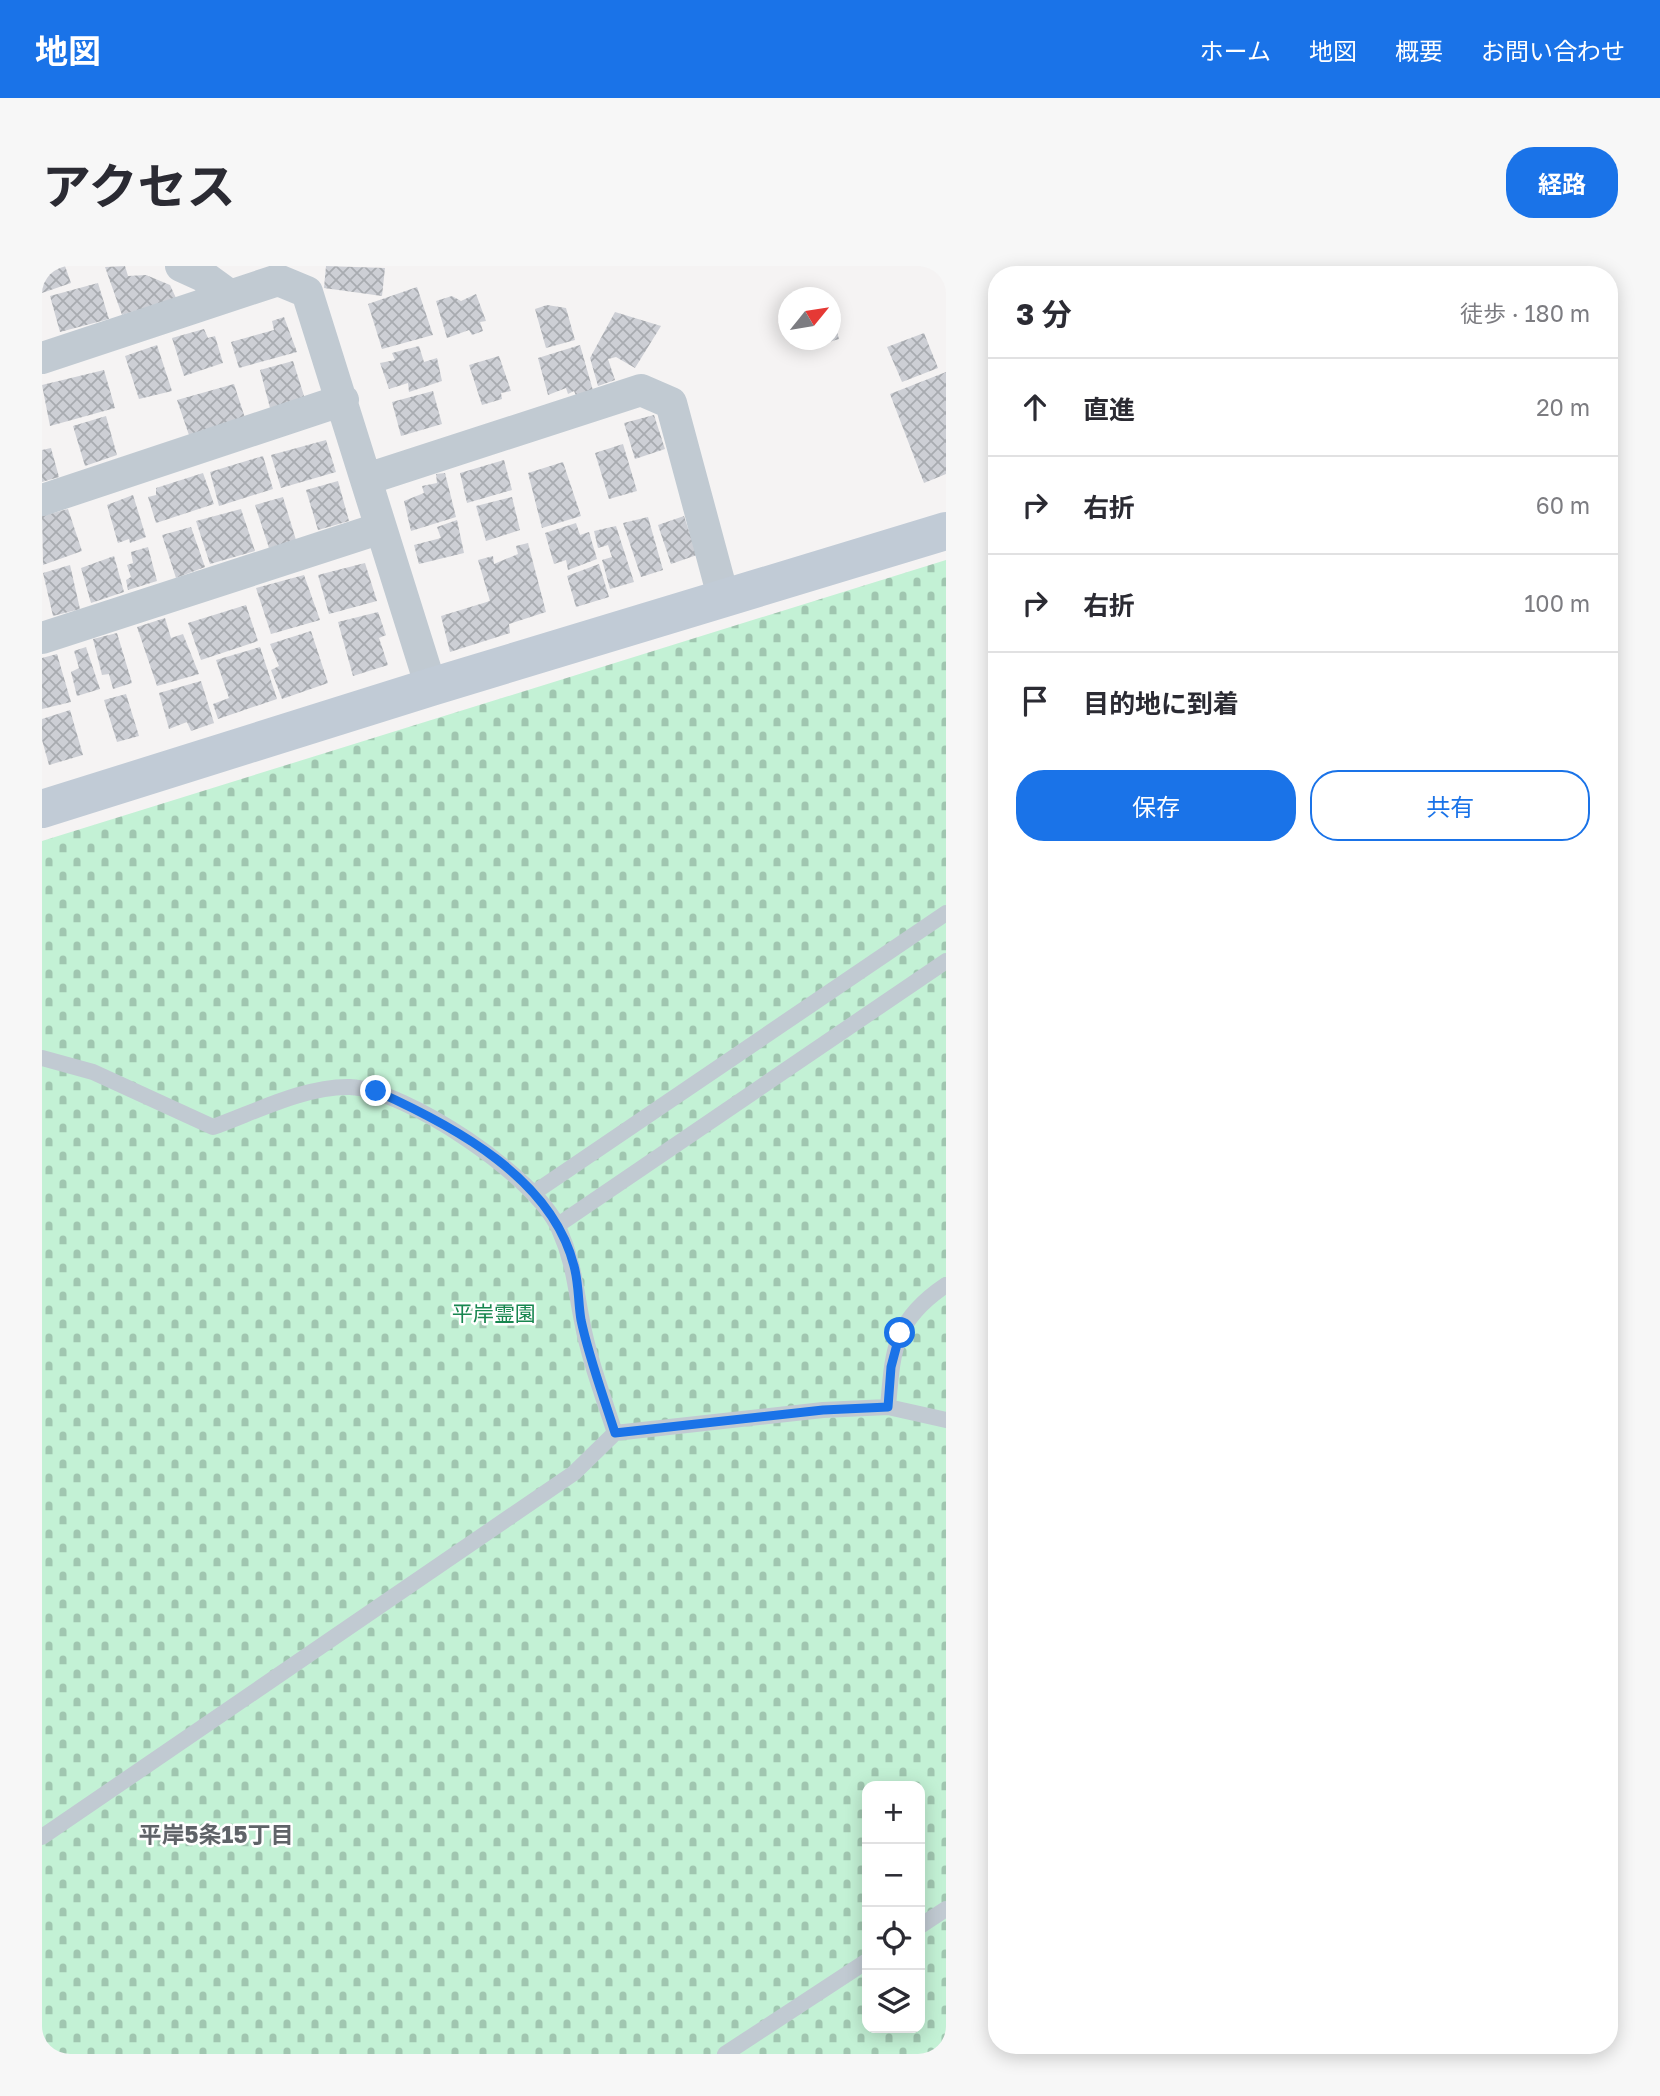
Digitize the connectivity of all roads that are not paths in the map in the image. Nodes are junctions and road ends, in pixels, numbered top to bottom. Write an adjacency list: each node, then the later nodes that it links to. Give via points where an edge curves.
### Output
1 (181, 266): 2 (street)
2 (229, 295): 3 (street); 4 (street, via 278,280 307,292)
3 (42, 358)
4 (343, 400): 5 (street); 6 (street)
5 (367, 479): 7 (street); 9 (street, via 642,390 671,403)
6 (42, 500)
7 (381, 528): 10 (street); 11 (street)
8 (946, 531): 9 (street)
9 (724, 600): 11 (street)
10 (42, 638)
11 (431, 687): 12 (street)
12 (42, 808)
13 (946, 913): 16 (lane)
14 (946, 961): 17 (lane)
15 (42, 1058): 16 (lane, via 93,1072 213,1127 323,1090 376,1091 414,1108 505,1165)
16 (535, 1192): 17 (lane)
17 (558, 1225): 21 (lane, via 574,1266 591,1360)
18 (946, 1285): 19 (lane, via 923,1300 900,1333)
19 (888, 1407): 20 (lane); 21 (lane)
20 (946, 1420)
21 (615, 1433): 22 (lane, via 574,1473)
22 (42, 1836)
23 (946, 1909): 24 (lane)
24 (925, 1923)
25 (862, 1964): 26 (lane)
26 (725, 2054)

